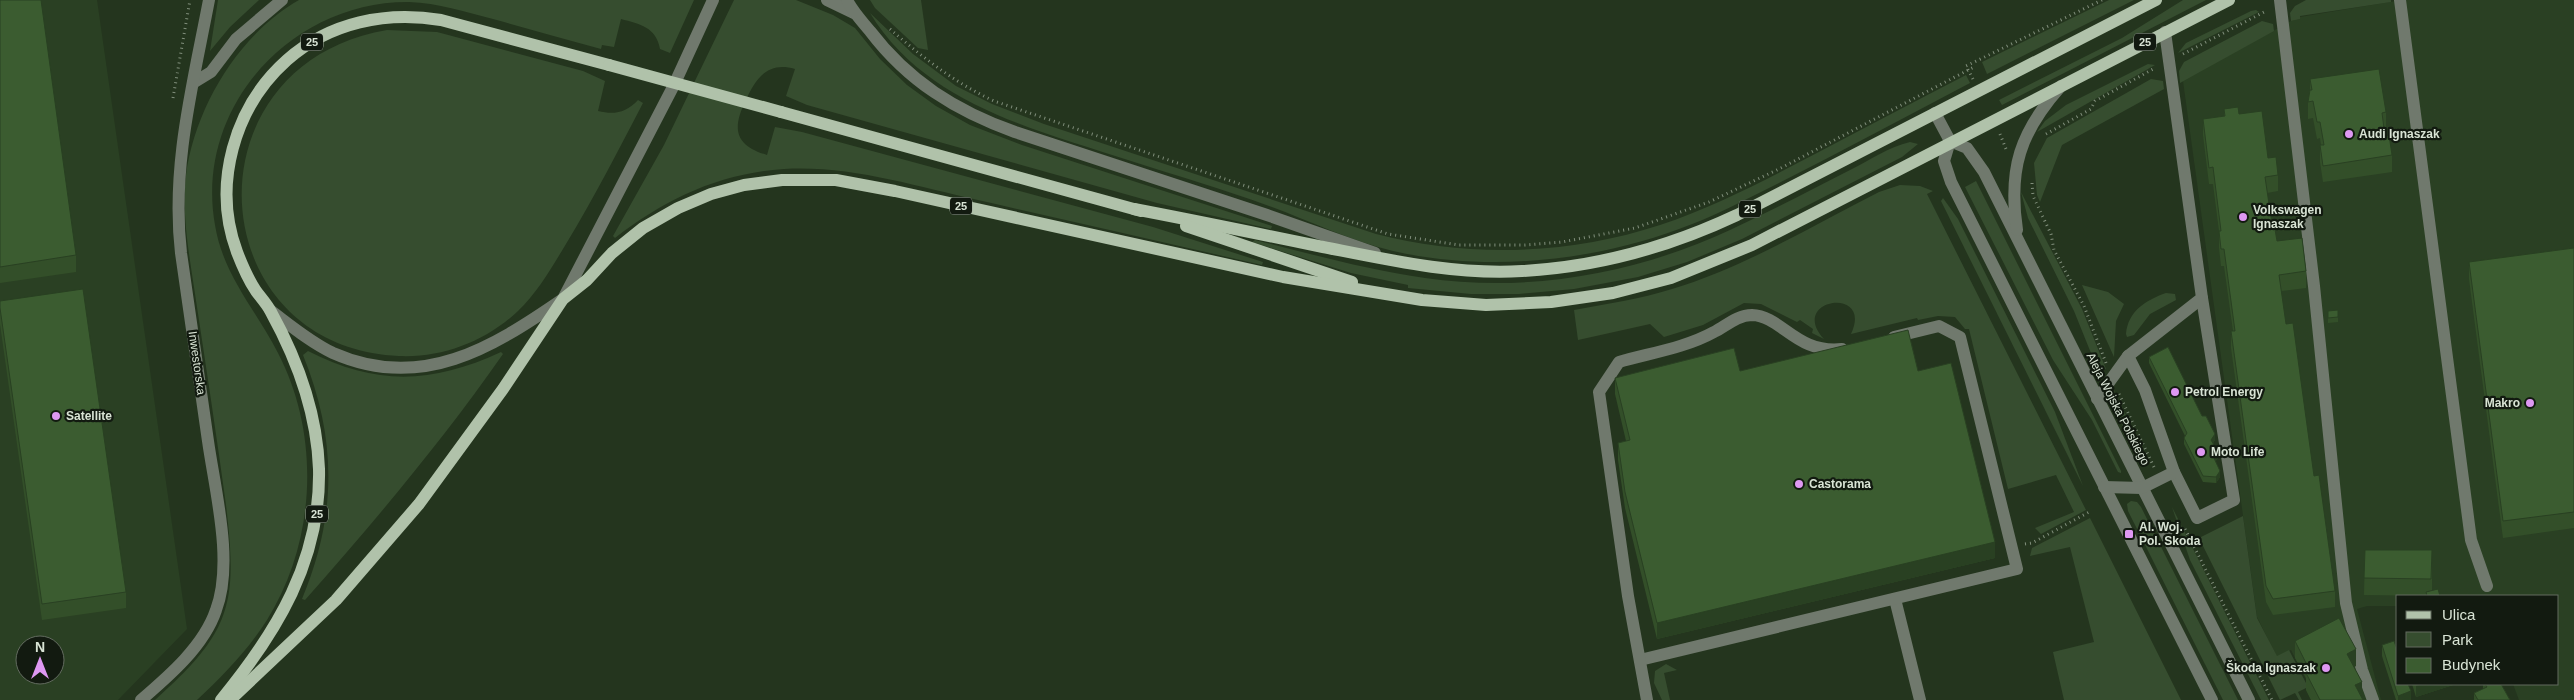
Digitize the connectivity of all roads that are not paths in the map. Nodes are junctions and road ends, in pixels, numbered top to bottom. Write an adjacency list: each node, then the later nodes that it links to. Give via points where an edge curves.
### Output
1 (209, 0): 12 (street, Inwestorska)
2 (282, 0): 12 (street, via 243,32 211,72)
3 (713, 0): 21 (street, via 674,85)
4 (827, 0): 10 (street)
5 (847, 0): 10 (street)
6 (2156, 0): 14 (main road, 25)
7 (2228, 0): 11 (main road, 25)
8 (2400, 0): 30 (street, via 2471,540)
9 (2280, 2): 40 (street, via 2314,286 2346,603 2362,670)
10 (854, 13): 18 (street, via 913,78 974,116 1267,214)
11 (2166, 32): 13 (main road, 25); 20 (street)
12 (192, 83): 33 (street, Inwestorska, via 180,155 177,211 219,514 222,583 216,610 205,633)
13 (2062, 86): 15 (main road, 25); 17 (street, via 2029,129 2018,155 2014,188)
14 (1935, 113): 15 (street); 18 (main road, 25, via 1737,215 1675,242 1647,250 1582,265 1520,272 1459,270)
15 (1950, 141): 17 (street, Aleja Wojska Polskiego, via 1964,146 1976,160); 19 (main road, 25, via 1752,245 1700,268 1643,286 1583,298 1519,304 1454,303); 28 (street, via 1944,161 1951,182)
16 (1134, 209): 18 (main road, 25); 19 (main road); 22 (main road, 25, bridge, via 463,25 406,16 378,18 353,23 295,53 273,74 248,109 236,137 228,178 232,238 248,277)
17 (2019, 242): 26 (street, Aleja Wojska Polskiego)
18 (1401, 263)
19 (1390, 294): 21 (main road, 25, via 1221,265 859,184 798,179 726,190 678,208 627,240)
20 (2202, 298): 25 (street); 27 (street, via 2234,500 2197,518)
21 (563, 299): 22 (street, via 484,349 447,362 409,367 365,364 333,352 310,340); 35 (main road, 25, via 503,390 419,504 336,600)
22 (270, 310): 34 (main road, 25, via 299,372 312,411 318,450 318,507 308,558 286,609)
23 (1882, 340): 31 (street, via 1939,326 1960,337 2017,569)
24 (1854, 347): 32 (street, via 1815,348 1753,315 1734,320 1688,344 1619,362 1599,392)
25 (2128, 356): 26 (street); 27 (street)
26 (2097, 399): 29 (street, Aleja Wojska Polskiego)
27 (2174, 472): 29 (street)
28 (2104, 487): 29 (street); 38 (street)
29 (2142, 488): 39 (street, Aleja Wojska Polskiego)
30 (2487, 586)
31 (1895, 599): 32 (street); 37 (street)
32 (1640, 660): 36 (street)
33 (142, 700)
34 (221, 700)
35 (230, 700)
36 (1647, 700)
37 (1920, 700)
38 (2212, 700)
39 (2249, 700)
40 (2373, 700)

